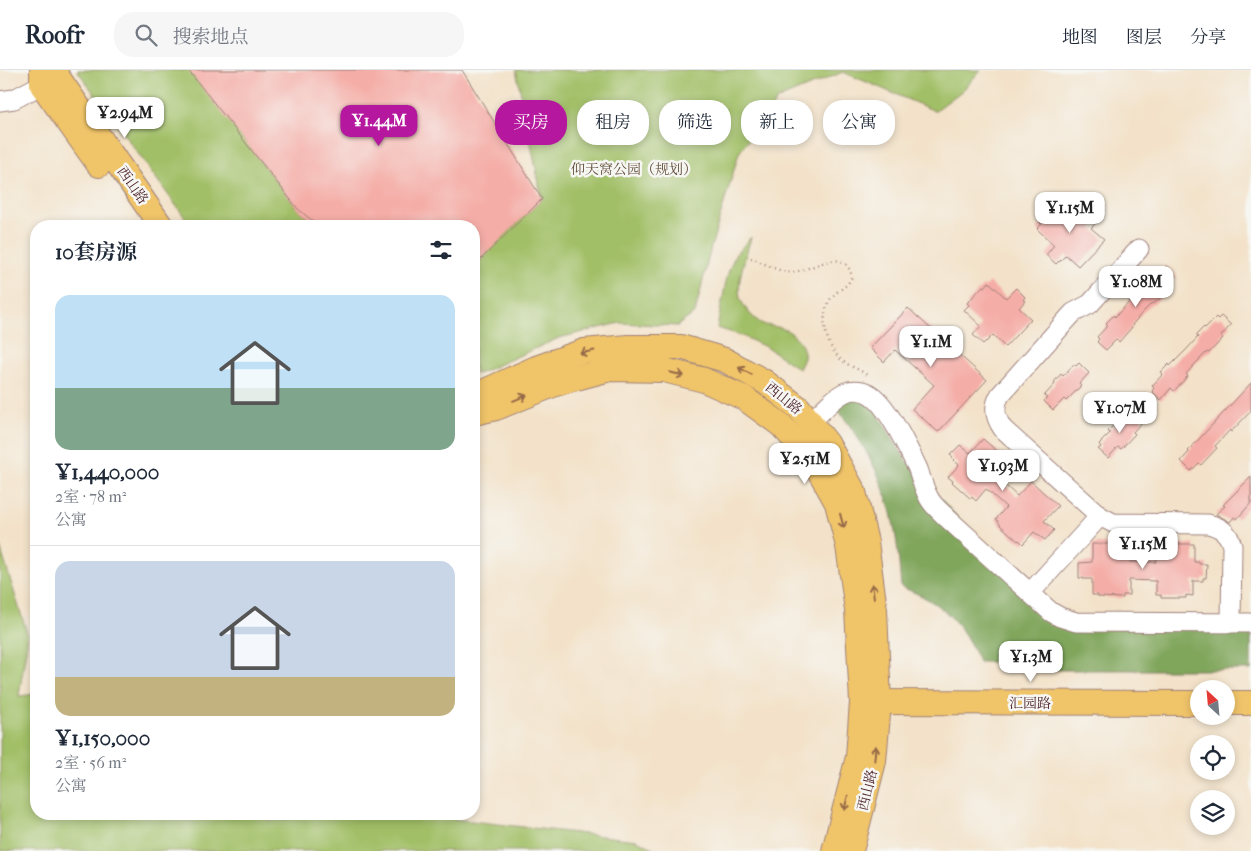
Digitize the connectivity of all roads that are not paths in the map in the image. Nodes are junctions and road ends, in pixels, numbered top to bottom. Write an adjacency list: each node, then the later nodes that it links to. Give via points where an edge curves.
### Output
1 (49, 75): 2 (street, via 14,99); 3 (main road, 西山路); 4 (main road, 西山路)
2 (0, 101)
3 (138, 220)
4 (157, 220)
5 (1140, 249): 9 (street, via 1090,304 1073,313 1000,395 995,411 1003,429)
6 (480, 393): 8 (main road, 西山路, one-way to 6, via 799,408 765,382 725,360 681,347 628,346 584,351)
7 (480, 412): 13 (main road, 西山路, one-way to 13, via 558,383 610,369 664,370 704,380 744,398 781,425 812,458 837,503 848,546)
8 (811, 422): 10 (street, via 846,392 865,391 872,396 898,431 934,505); 13 (main road, 西山路, one-way to 8, via 875,610 864,533 854,492 827,443)
9 (1100, 516): 10 (street); 11 (street, via 1113,523 1208,524 1222,528 1232,546)
10 (1030, 593): 11 (street, via 1052,612 1076,622)
11 (1231, 623): 12 (street)
12 (1251, 623)
13 (871, 702): 14 (main road, 汇园路); 17 (main road, 西山路, one-way to 17); 18 (main road, 西山路, one-way to 13, via 874,761)
14 (1190, 703)
15 (1235, 703): 16 (main road)
16 (1251, 703)
17 (834, 851)
18 (851, 851)

